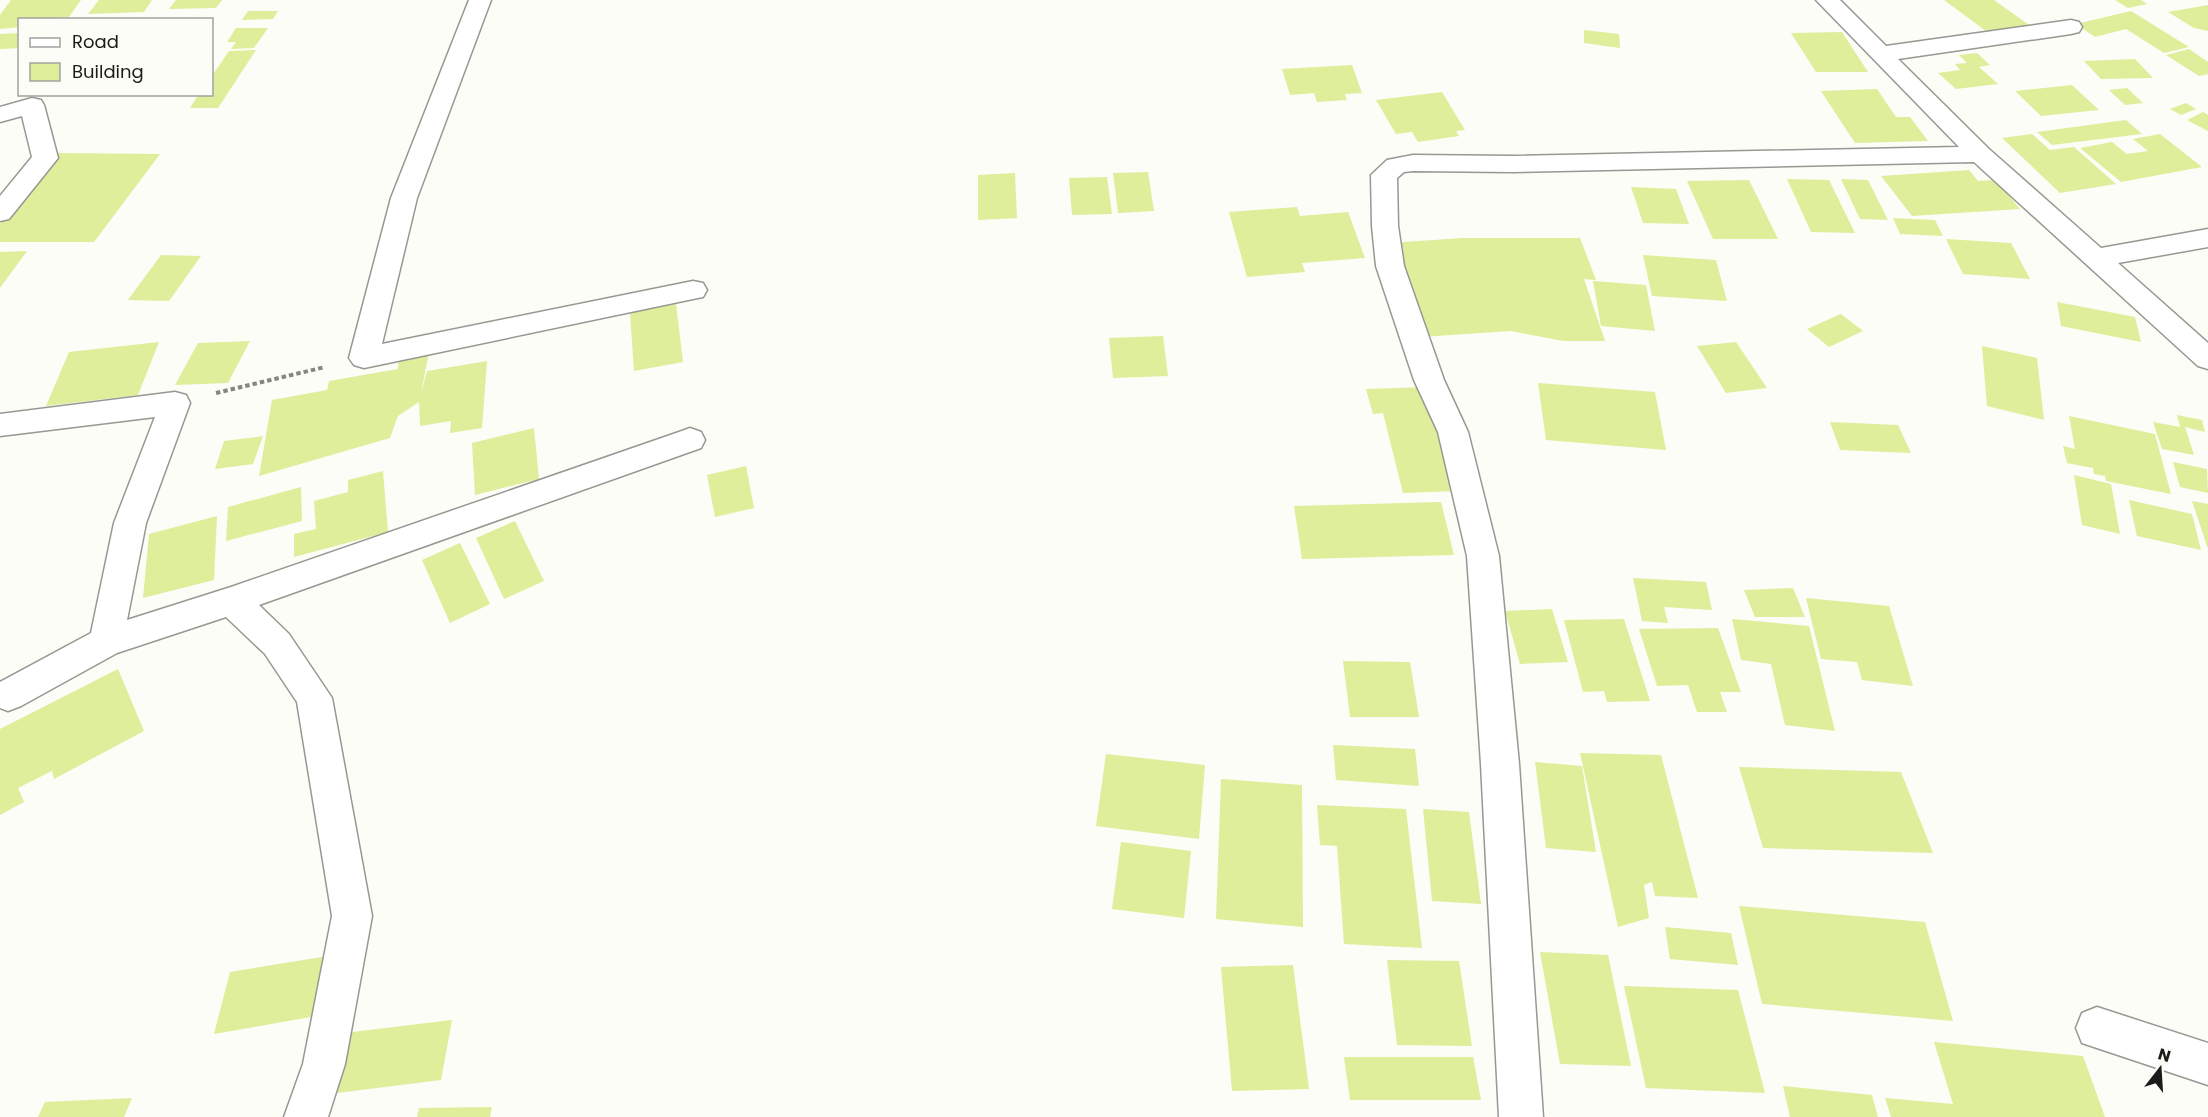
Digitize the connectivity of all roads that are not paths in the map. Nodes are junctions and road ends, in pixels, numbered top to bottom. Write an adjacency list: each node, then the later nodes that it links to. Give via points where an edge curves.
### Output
1 (480, 0): 10 (street, via 404,198 364,358)
2 (1827, 0): 4 (street)
3 (2071, 27): 4 (street)
4 (1882, 54): 6 (street)
5 (0, 115): 7 (street, via 32,105 45,158)
6 (1980, 154): 9 (street); 20 (street, via 1413,163 1396,166 1384,175 1390,266 1429,380 1453,432 1483,556)
7 (0, 213)
8 (2208, 238): 9 (street)
9 (2093, 258): 11 (street)
10 (693, 290)
11 (2208, 359)
12 (0, 425): 15 (street, via 175,403 130,523)
13 (690, 440): 14 (street)
14 (232, 601): 15 (street); 19 (street, via 277,644 314,698 352,916 324,1064)
15 (106, 642): 16 (street)
16 (8, 695)
17 (2097, 1028): 18 (street)
18 (2208, 1064)
19 (306, 1117)
20 (1521, 1117)

